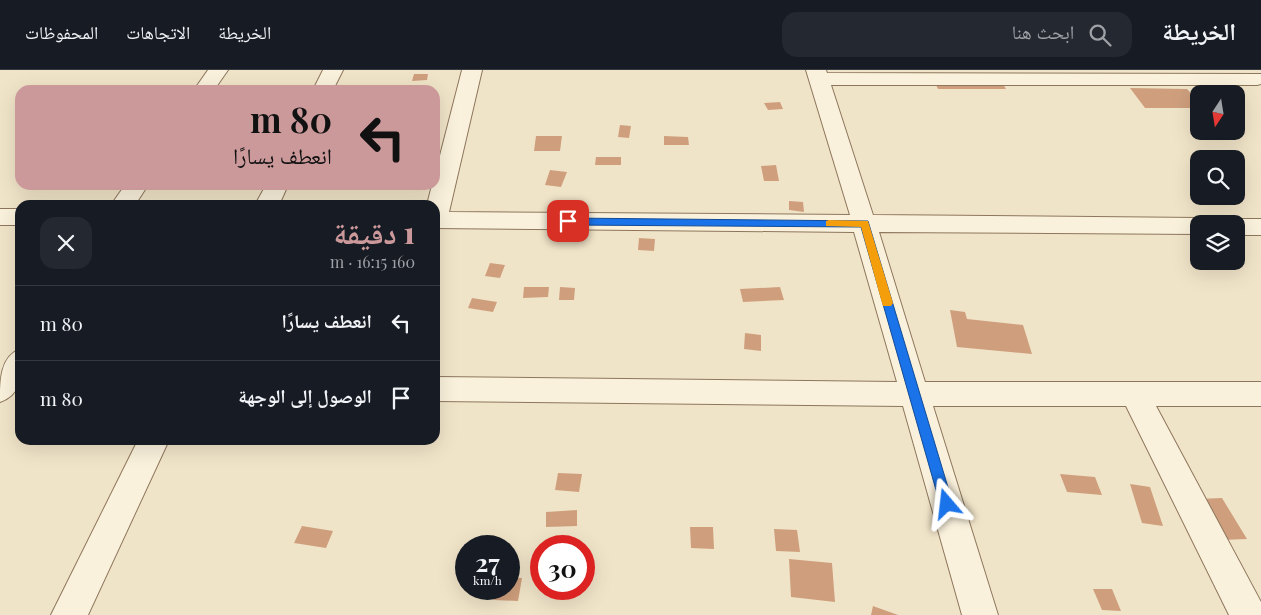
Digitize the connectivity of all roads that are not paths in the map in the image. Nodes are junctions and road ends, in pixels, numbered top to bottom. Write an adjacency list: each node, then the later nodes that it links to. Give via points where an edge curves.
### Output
1 (218, 70): 7 (street)
2 (333, 70): 8 (street)
3 (472, 70): 9 (street)
4 (817, 75): 5 (street); 13 (street)
5 (1028, 75): 6 (street)
6 (1255, 78)
7 (208, 85)
8 (326, 85)
9 (440, 200)
10 (0, 217): 11 (street)
11 (15, 217)
12 (440, 220): 13 (street)
13 (864, 224): 14 (street); 20 (street)
14 (1190, 226)
15 (1245, 227): 16 (street)
16 (1261, 227)
17 (15, 369): 18 (street)
18 (6, 385)
19 (440, 389): 20 (street)
20 (914, 394): 21 (street); 25 (street)
21 (1135, 394): 22 (street); 26 (street)
22 (1261, 394)
23 (152, 445): 24 (street)
24 (69, 615)
25 (980, 615)
26 (1248, 615)

